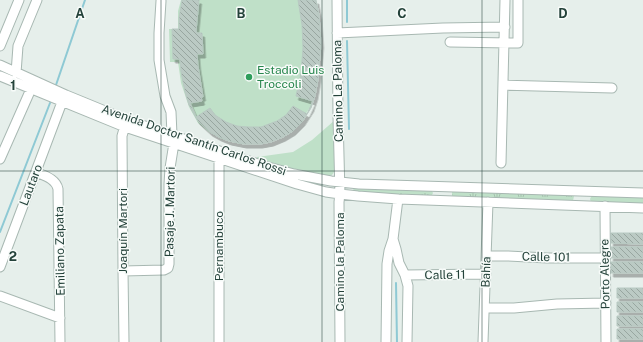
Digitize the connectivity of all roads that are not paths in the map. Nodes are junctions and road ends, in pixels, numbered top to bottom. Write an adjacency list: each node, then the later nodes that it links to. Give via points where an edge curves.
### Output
1 (19, 0): 11 (street)
2 (37, 0): 13 (street, via 18,46)
3 (337, 0): 8 (street, Camino La Paloma)
4 (505, 0): 7 (street)
5 (518, 0): 10 (street, via 518,43)
6 (162, 1): 19 (street, via 159,60 164,96 171,112)
7 (505, 26): 8 (street); 10 (street)
8 (337, 33): 24 (street, Camino La Paloma)
9 (450, 42): 10 (street)
10 (504, 42): 14 (street)
11 (0, 46)
12 (1, 73): 13 (street, Avenida Doctor Santín Carlos Rossi); 16 (street, Avenida Doctor Santín Carlos Rossi)
13 (16, 73): 18 (street, Avenida Doctor Santín Carlos Rossi)
14 (503, 85): 15 (street); 22 (street)
15 (612, 88)
16 (31, 89): 17 (street, Avenida Doctor Santín Carlos Rossi); 21 (street)
17 (62, 102): 18 (street, Avenida Doctor Santín Carlos Rossi); 23 (street, Lautaro)
18 (126, 123): 19 (street, Avenida Doctor Santín Carlos Rossi); 40 (street, Joaquín Martori, via 122,136)
19 (173, 139): 20 (street, Avenida Doctor Santín Carlos Rossi); 40 (street, Pasaje J. Martori, via 169,184 168,268)
20 (219, 154): 24 (street, Avenida Doctor Santín Carlos Rossi, via 294,174); 25 (street, Avenida Doctor Santín Carlos Rossi); 49 (street, Pernambuco)
21 (0, 159)
22 (501, 163)
23 (36, 172): 39 (street, Lautaro); 46 (street, Emiliano Zapata, via 55,182 58,189)
24 (340, 182): 25 (street, via 332,185 305,182); 26 (street, Avenida Doctor Santín Carlos Rossi); 29 (street, Camino la Paloma)
25 (298, 184): 29 (street, Avenida Doctor Santín Carlos Rossi)
26 (445, 187): 27 (street, Avenida Doctor Santín Carlos Rossi); 31 (street)
27 (584, 191): 28 (street, Avenida Doctor Santín Carlos Rossi); 33 (street)
28 (643, 193)
29 (340, 194): 30 (street, Avenida Doctor Santín Carlos Rossi); 50 (street, Camino la Paloma)
30 (398, 199): 31 (street, Avenida Doctor Santín Carlos Rossi); 36 (street)
31 (444, 201): 32 (street, Avenida Doctor Santín Carlos Rossi)
32 (488, 202): 33 (street, Avenida Doctor Santín Carlos Rossi); 37 (street, Bahía)
33 (583, 205): 34 (street, Avenida Doctor Santín Carlos Rossi)
34 (605, 206): 35 (street, Avenida Doctor Santín Carlos Rossi); 38 (street, Porto Alegre)
35 (643, 208)
36 (393, 239): 42 (street); 51 (street, via 387,264)
37 (487, 256): 38 (street, Calle 101); 41 (street, Bahía)
38 (605, 258): 44 (street, Porto Alegre)
39 (0, 267)
40 (123, 270): 48 (street, Joaquín Martori)
41 (486, 274): 42 (street, Calle 11); 45 (street, Bahía)
42 (405, 275): 52 (street, via 408,286)
43 (0, 296): 46 (street)
44 (606, 303): 45 (street); 54 (street, Porto Alegre)
45 (485, 308): 53 (street, Bahía)
46 (60, 318): 47 (street, Emiliano Zapata)
47 (60, 342)
48 (124, 342)
49 (219, 342)
50 (340, 342)
51 (386, 342)
52 (407, 342)
53 (483, 342)
54 (606, 342)

